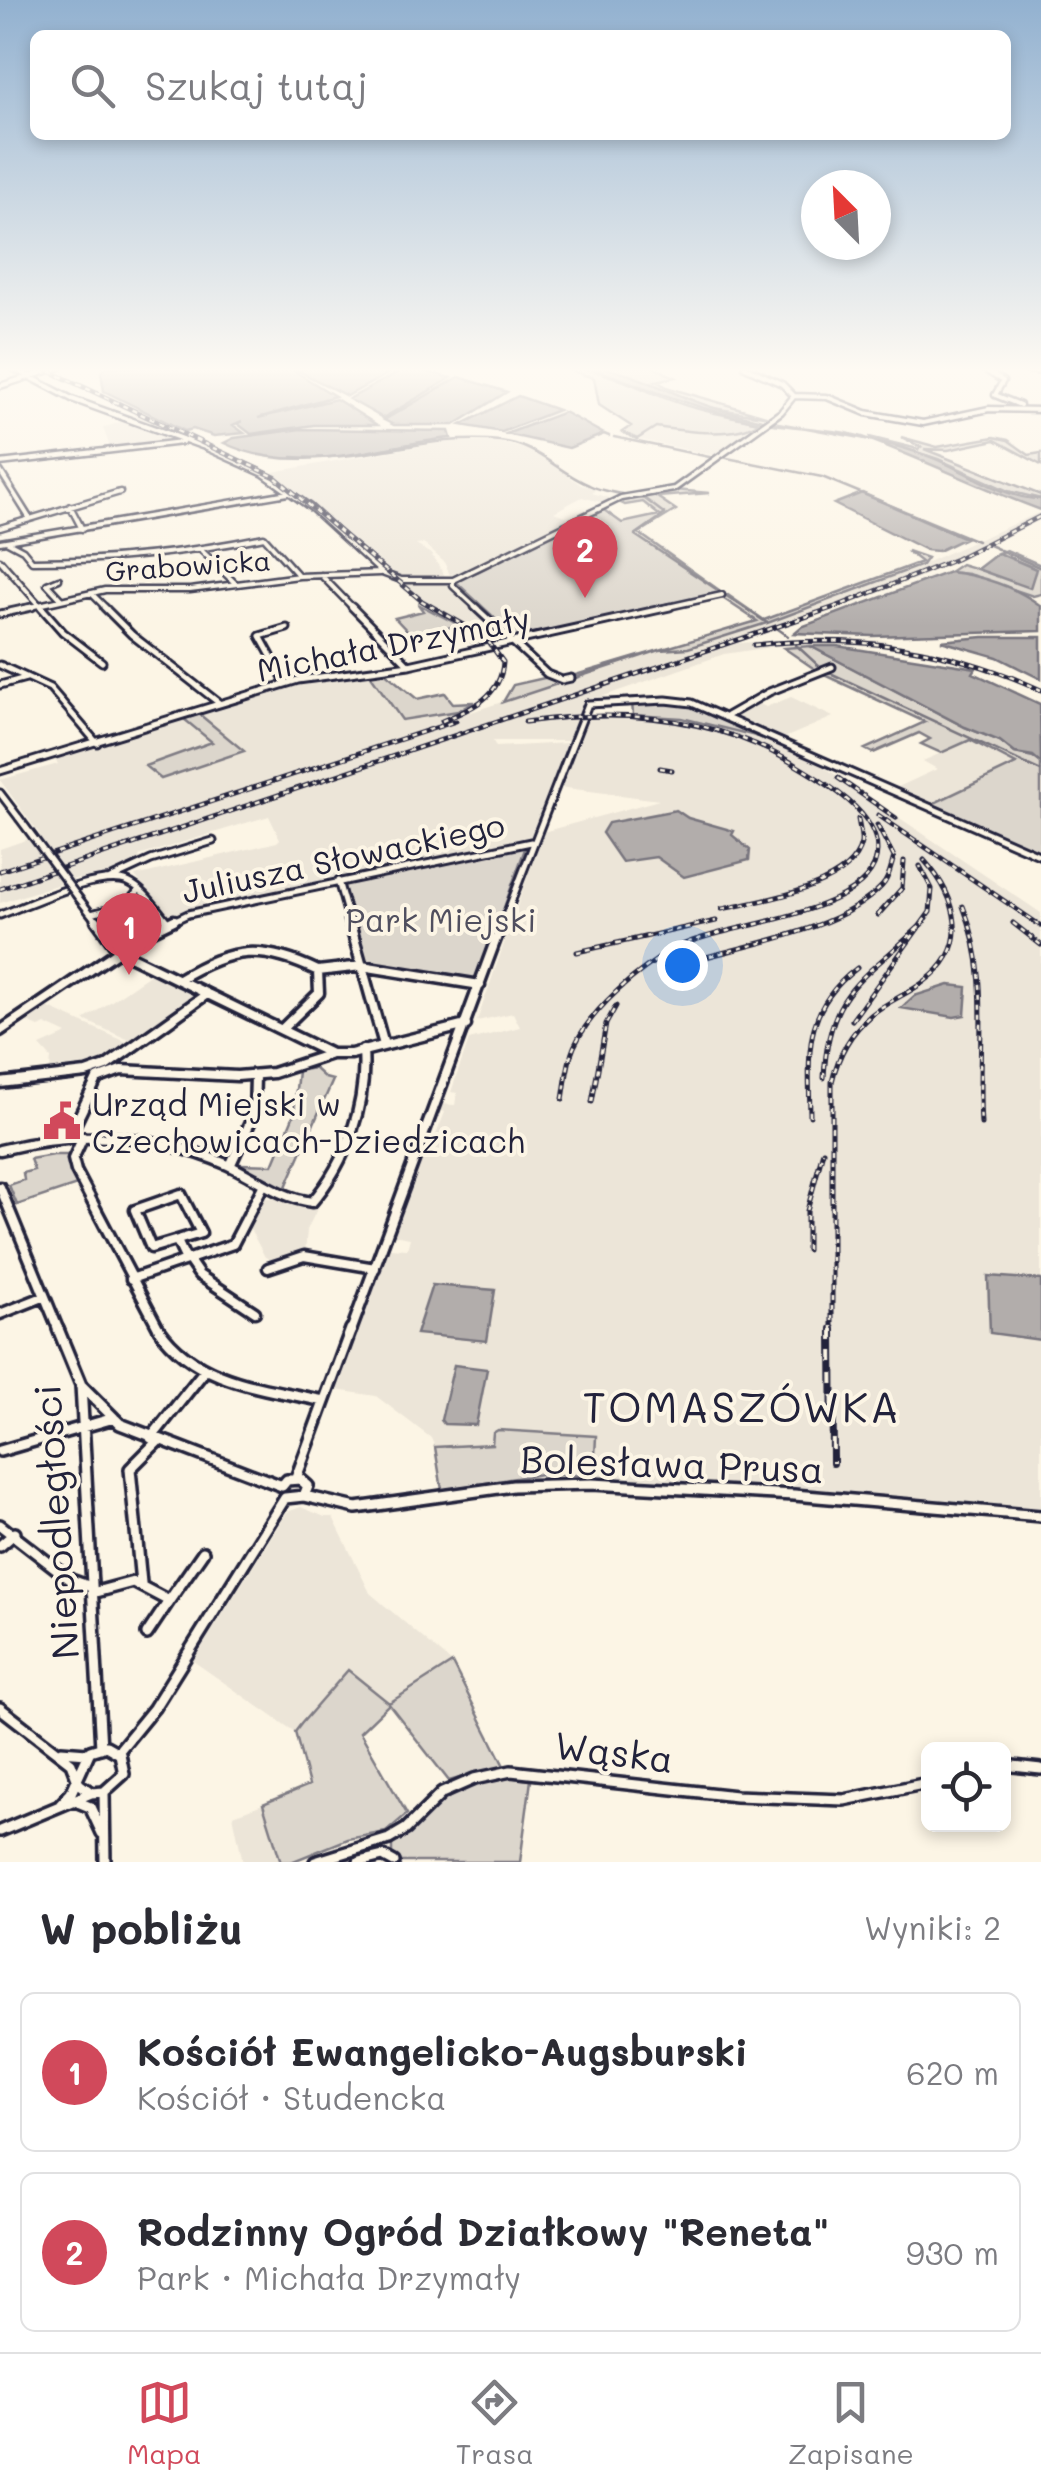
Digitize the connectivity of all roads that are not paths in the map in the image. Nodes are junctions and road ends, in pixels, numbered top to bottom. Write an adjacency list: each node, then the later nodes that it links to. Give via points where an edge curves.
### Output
1 (77, 454): 4 (street)
2 (216, 454): 8 (street)
3 (722, 454): 21 (street, via 674,489 620,498)
4 (0, 463)
5 (0, 471): 6 (street)
6 (13, 492): 9 (street); 11 (street)
7 (120, 492): 10 (street)
8 (290, 493): 13 (street); 17 (street)
9 (0, 494)
10 (70, 506): 11 (street); 13 (street)
11 (30, 519): 12 (street)
12 (0, 528)
13 (82, 529): 14 (street)
14 (3, 542): 15 (street, via 35,562)
15 (201, 550): 19 (street, via 264,537); 22 (street)
16 (0, 560): 26 (street)
17 (382, 573): 18 (street, Grabowicka); 21 (street, Grabowicka, via 400,580)
18 (320, 574): 19 (street, Grabowicka); 32 (street)
19 (300, 576): 22 (street, Grabowicka)
20 (59, 580): 25 (street, via 47,584)
21 (453, 580): 29 (street)
22 (236, 584): 23 (street, Grabowicka)
23 (91, 593): 25 (street, Grabowicka); 38 (street)
24 (722, 595): 29 (street, Michała Drzymały)
25 (62, 600): 26 (street, Grabowicka)
26 (38, 606): 27 (street, Grabowicka); 30 (street)
27 (0, 614)
28 (288, 628): 36 (street, via 260,636)
29 (516, 642): 32 (street, Michała Drzymały); 35 (street, via 547,674)
30 (102, 662)
31 (0, 665): 34 (street)
32 (409, 665): 36 (street, Michała Drzymały)
33 (832, 667): 39 (street)
34 (28, 678): 37 (street); 40 (street, via 50,688)
35 (571, 678)
36 (286, 683): 38 (street, Michała Drzymały)
37 (0, 685)
38 (220, 704): 40 (street, Michała Drzymały)
39 (726, 717): 45 (street, via 684,701 587,705); 46 (street)
40 (97, 743): 41 (street, Michała Drzymały)
41 (20, 766): 42 (street)
42 (0, 772)
43 (0, 793): 52 (street, bridge)
44 (213, 841): 47 (street)
45 (532, 842): 48 (street, Juliusza Słowackiego); 59 (street)
46 (1041, 856)
47 (109, 880): 49 (street); 50 (street)
48 (338, 880): 54 (street, Juliusza Słowackiego); 56 (street)
49 (138, 891): 51 (street, via 126,905); 54 (street)
50 (66, 893): 53 (street)
51 (106, 911): 52 (street); 54 (street)
52 (91, 914): 55 (street)
53 (0, 915)
54 (167, 922): 55 (street, Juliusza Słowackiego)
55 (119, 951): 58 (street); 62 (street, Juliusza Słowackiego)
56 (362, 966): 57 (street); 59 (street); 64 (street)
57 (318, 971): 58 (street, via 282,954 250,950 210,960); 63 (street, via 319,993)
58 (178, 979): 60 (street)
59 (480, 985): 61 (street)
60 (207, 994): 63 (street); 67 (street)
61 (466, 1025): 64 (street); 82 (street)
62 (0, 1029)
63 (282, 1029): 66 (street)
64 (384, 1045): 65 (street)
65 (363, 1050): 66 (street); 77 (street, via 360,1107 316,1200 307,1203)
66 (331, 1054): 70 (street)
67 (110, 1064): 68 (street); 69 (street)
68 (120, 1070): 70 (street); 71 (street)
69 (86, 1073): 71 (street); 72 (street)
70 (255, 1076): 76 (street, via 254,1114)
71 (97, 1080): 73 (street)
72 (0, 1082)
73 (70, 1135): 74 (street); 75 (street)
74 (82, 1137): 76 (street, via 177,1148); 83 (street, via 73,1164)
75 (0, 1150)
76 (230, 1166): 77 (street)
77 (263, 1186): 80 (street, via 233,1244)
78 (0, 1187): 84 (street, Niepodległości)
79 (177, 1241): 79 (street, via 202,1230 184,1195 136,1210 151,1248); 80 (street)
80 (187, 1259): 83 (street); 85 (street, via 199,1275)
81 (268, 1268): 82 (street, via 304,1256)
82 (375, 1268): 89 (street)
83 (131, 1278): 87 (street, via 161,1333)
84 (44, 1297): 86 (street); 88 (street, Niepodległości)
85 (255, 1312)
86 (0, 1314)
87 (205, 1370): 89 (street, via 237,1384); 92 (street)
88 (81, 1385): 90 (street); 91 (street, Niepodległości)
89 (324, 1401): 94 (street)
90 (114, 1418): 91 (street); 92 (street)
91 (82, 1429): 93 (street); 104 (street, Niepodległości)
92 (155, 1440): 95 (street); 103 (street, via 130,1469)
93 (0, 1451)
94 (296, 1478): 95 (street); 96 (street, via 306,1483)
95 (282, 1486): 97 (street)
96 (304, 1496): 97 (street, Bolesława Prusa); 98 (street, Bolesława Prusa, via 356,1508 512,1486 592,1484)
97 (285, 1498): 110 (street, via 154,1708)
98 (1041, 1516)
99 (0, 1525): 100 (street)
100 (16, 1533): 101 (street); 104 (street, via 78,1586)
101 (0, 1546)
102 (203, 1552): 105 (street)
103 (140, 1583): 104 (street); 105 (street)
104 (92, 1590): 109 (street, Niepodległości)
105 (170, 1602): 106 (street)
106 (147, 1634)
107 (0, 1708): 108 (street)
108 (54, 1749): 109 (street, via 79,1755); 113 (street)
109 (96, 1750): 110 (street); 113 (street, via 80,1761)
110 (118, 1752): 115 (street, via 124,1774)
111 (1011, 1766): 112 (street)
112 (1041, 1770)
113 (76, 1776): 116 (street); 118 (street)
114 (921, 1784): 120 (street, Wąska, via 844,1800 736,1796 511,1770 442,1792 406,1829)
115 (104, 1792): 116 (street); 121 (street)
116 (91, 1793): 117 (street)
117 (72, 1800): 118 (street); 121 (street, via 90,1806)
118 (60, 1805): 119 (street)
119 (0, 1831)
120 (385, 1840): 122 (street); 124 (street, Wąska)
121 (104, 1841): 123 (street)
122 (388, 1859): 125 (street)
123 (104, 1862)
124 (315, 1862)
125 (359, 1862)

